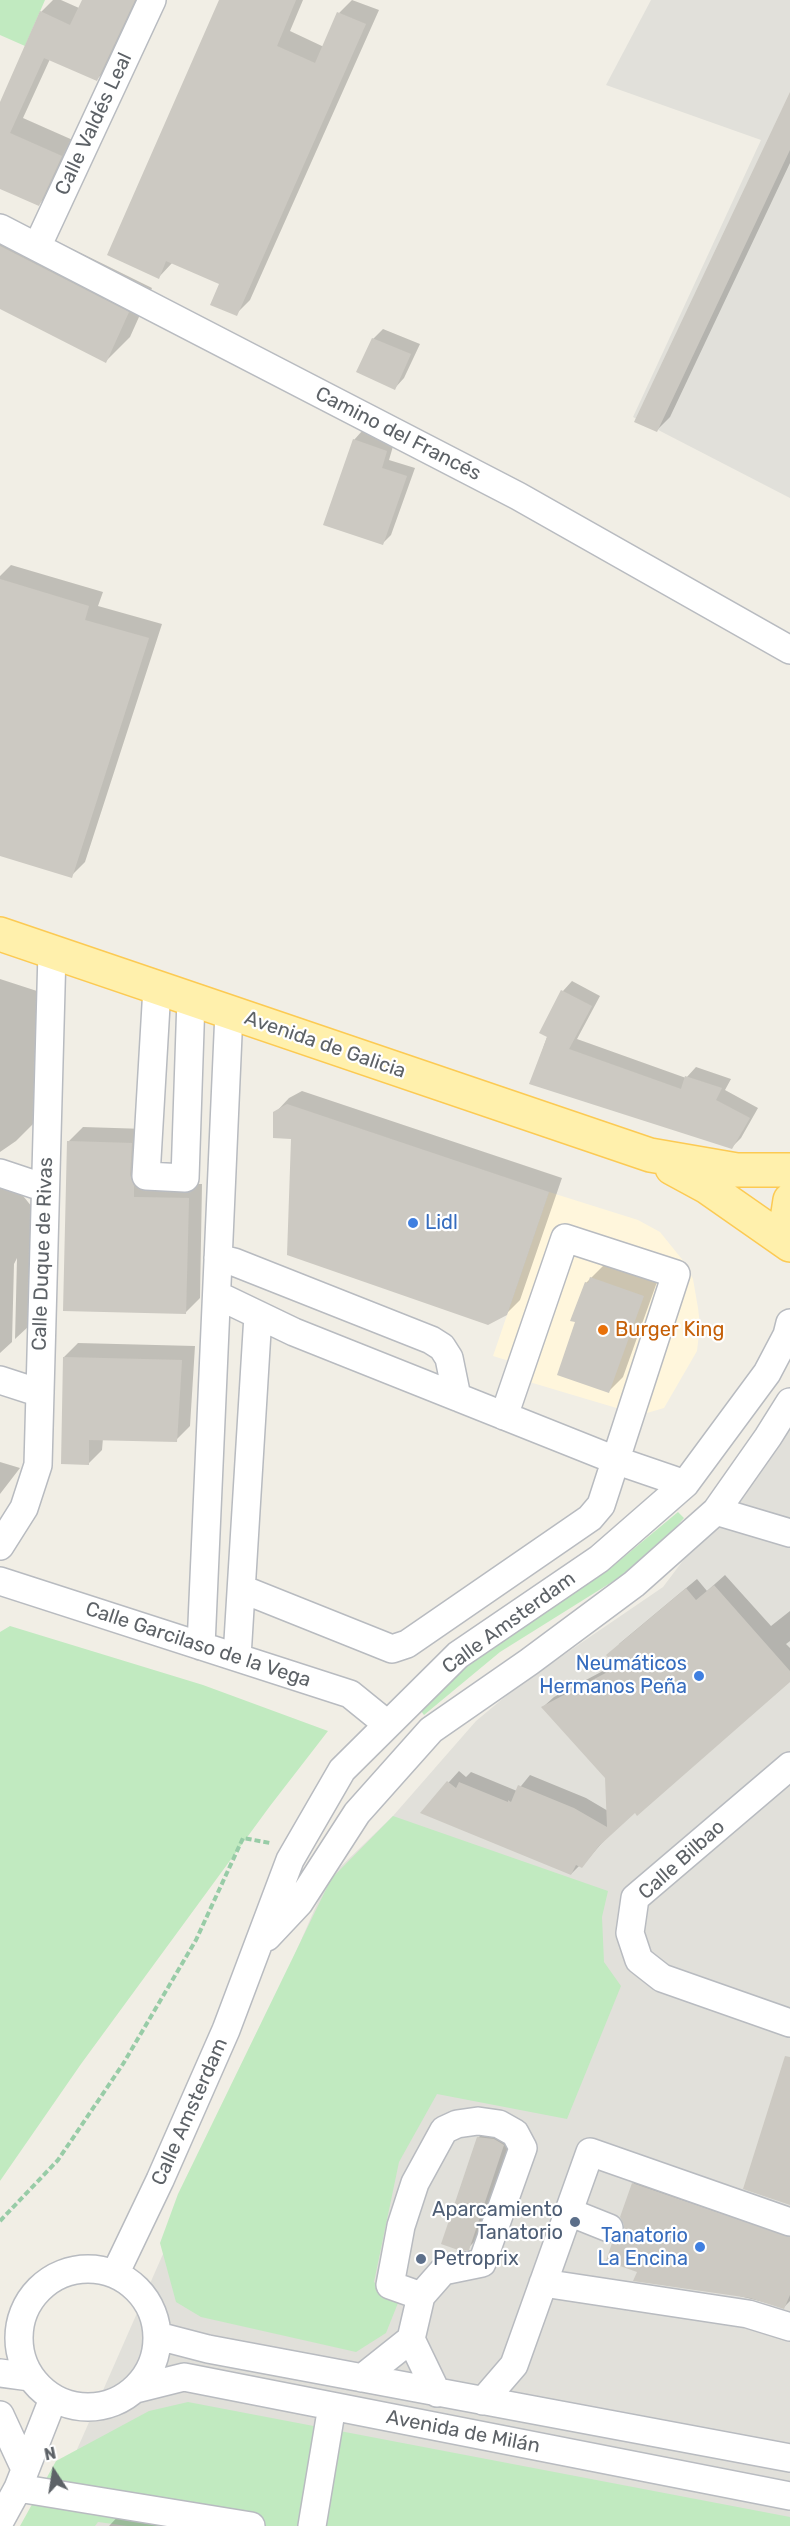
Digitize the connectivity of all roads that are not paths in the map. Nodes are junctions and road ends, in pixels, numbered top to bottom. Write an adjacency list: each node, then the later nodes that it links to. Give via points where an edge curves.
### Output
1 (152, 0): 3 (street, Calle Valdés Leal)
2 (0, 228): 3 (street, Camino del Francés)
3 (37, 247): 4 (street, Camino del Francés, via 518,496)
4 (790, 650)
5 (0, 934): 6 (main road, Avenida de Galicia)
6 (52, 952): 7 (main road, Avenida de Galicia); 13 (street, Calle Duque de Rivas)
7 (157, 987): 8 (main road, Avenida de Galicia); 8 (street, via 146,1176 185,1178)
8 (191, 999): 9 (main road, Avenida de Galicia)
9 (229, 1012): 10 (main road, Avenida de Galicia); 17 (street)
10 (650, 1155): 11 (main road, Avenida de Galicia, via 737,1170); 16 (main road, Avenida de Galicia, via 707,1187)
11 (790, 1170)
12 (0, 1173): 13 (street)
13 (45, 1188): 22 (street, Calle Duque de Rivas)
14 (790, 1200): 15 (main road, via 786,1226)
15 (790, 1240)
16 (790, 1245)
17 (218, 1258): 18 (street); 23 (street, via 442,1347 449,1358)
18 (217, 1294): 19 (street); 33 (street)
19 (258, 1315): 23 (street); 32 (street)
20 (790, 1323): 27 (street, Calle Amsterdam, via 766,1373)
21 (0, 1380): 22 (street)
22 (39, 1393): 30 (street, Calle Duque de Rivas, via 38,1464 24,1508)
23 (457, 1397): 25 (street)
24 (790, 1402): 28 (street, Calle Amsterdam)
25 (504, 1416): 26 (street); 26 (street, via 566,1238 676,1274)
26 (615, 1460): 27 (street); 32 (street, via 601,1505 590,1518 407,1644 392,1649)
27 (685, 1484): 35 (street, Calle Amsterdam, via 599,1559 458,1655)
28 (716, 1511): 29 (street); 37 (street, Calle Amsterdam, via 634,1584 431,1730 357,1813 299,1903)
29 (790, 1533)
30 (0, 1546)
31 (0, 1581): 33 (street, Calle Garcilaso de la Vega)
32 (242, 1589): 34 (street)
33 (201, 1646): 34 (street, Calle Garcilaso de la Vega)
34 (237, 1658): 35 (street, Calle Garcilaso de la Vega, via 350,1694)
35 (387, 1725): 37 (street, Calle Amsterdam, via 342,1770 290,1860)
36 (790, 1766): 38 (street, Calle Bilbao, via 635,1898 630,1933 639,1960 662,1978)
37 (259, 1947): 42 (street, Calle Amsterdam, via 217,2051)
38 (790, 2024)
39 (568, 2212): 40 (street, via 590,2152); 41 (street); 43 (street)
40 (790, 2222)
41 (609, 2228)
42 (115, 2274): 46 (street, via 94,2269 58,2275 40,2288); 47 (street, via 141,2294 156,2320)
43 (543, 2283): 45 (street, via 748,2314); 55 (street, via 514,2366)
44 (421, 2296): 44 (street, via 443,2271 483,2263 523,2148 515,2133 499,2124 478,2121 444,2130 415,2183 401,2226 390,2284); 48 (street)
45 (790, 2327)
46 (9, 2334): 50 (street)
47 (158, 2336): 51 (street, Avenida de Milán); 52 (street, via 152,2366)
48 (411, 2339): 51 (street); 53 (street)
49 (0, 2373): 50 (street)
50 (30, 2378): 54 (street)
51 (362, 2378): 53 (street, Avenida de Milán)
52 (136, 2389): 54 (street, via 102,2407 77,2407); 56 (street, Avenida de Milán, via 184,2377)
53 (437, 2393): 55 (street, Avenida de Milán)
54 (53, 2399): 59 (street)
55 (483, 2402): 58 (street, Avenida de Milán)
56 (333, 2406): 60 (street, Avenida de Milán); 63 (street)
57 (0, 2415): 59 (street)
58 (790, 2458)
59 (21, 2479): 61 (street); 62 (street)
60 (790, 2496)
61 (0, 2521)
62 (250, 2526)
63 (312, 2526)

